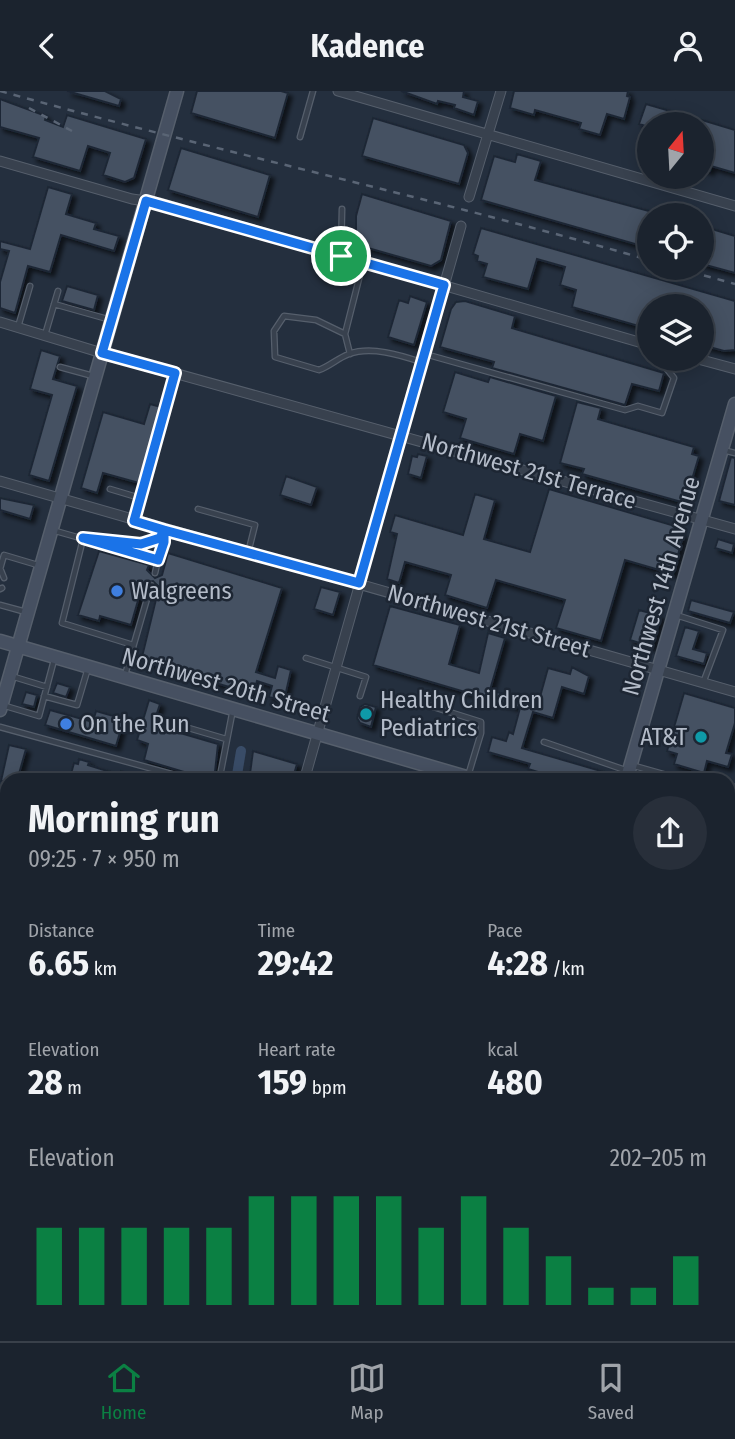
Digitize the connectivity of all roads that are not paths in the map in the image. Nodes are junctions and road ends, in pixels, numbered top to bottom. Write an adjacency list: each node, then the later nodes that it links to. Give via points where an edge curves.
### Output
1 (177, 91): 9 (main road)
2 (313, 91): 6 (lane)
3 (338, 91): 5 (street)
4 (501, 91): 5 (street)
5 (488, 134): 8 (street); 10 (street)
6 (300, 137)
7 (0, 161): 9 (street)
8 (469, 197)
9 (146, 201): 13 (street); 19 (main road)
10 (735, 206)
11 (342, 209): 13 (lane)
12 (461, 226): 15 (street)
13 (341, 256): 14 (street)
14 (364, 262): 15 (street); 22 (lane)
15 (444, 285): 24 (street); 27 (street)
16 (30, 286): 21 (lane)
17 (58, 291): 18 (lane)
18 (54, 304): 19 (lane); 23 (lane)
19 (111, 320): 25 (main road)
20 (0, 322): 21 (street, Northwest 21st Terrace)
21 (18, 328): 23 (street, Northwest 21st Terrace)
22 (345, 334): 26 (lane); 26 (lane, via 316,320 285,316 274,331 273,352 281,360 319,370)
23 (45, 336): 25 (street, Northwest 21st Terrace)
24 (637, 341)
25 (102, 353): 32 (street, Northwest 21st Terrace); 33 (main road)
26 (350, 354): 27 (lane)
27 (423, 358): 31 (lane, via 625,410 638,406 662,413 674,378); 35 (street)
28 (714, 363): 30 (street)
29 (60, 367): 33 (lane)
30 (735, 369)
31 (668, 371)
32 (175, 373): 35 (street, Northwest 21st Terrace); 39 (lane)
33 (95, 377): 40 (main road)
34 (735, 404): 36 (main road, Northwest 14th Avenue)
35 (400, 435): 42 (street, Northwest 21st Terrace); 54 (street)
36 (729, 451): 42 (main road, Northwest 14th Avenue)
37 (0, 481): 40 (street, Northwest 21st Street)
38 (110, 489): 39 (lane)
39 (140, 498): 43 (lane)
40 (61, 499): 43 (street, Northwest 21st Street); 44 (main road)
41 (198, 509): 48 (lane, via 255,525)
42 (703, 519): 45 (street, Northwest 21st Terrace); 58 (main road, Northwest 14th Avenue)
43 (134, 521): 46 (street, Northwest 21st Street)
44 (52, 529): 47 (lane); 50 (main road)
45 (735, 529)
46 (163, 533): 47 (lane, via 141,544); 48 (street, Northwest 21st Street); 49 (lane)
47 (83, 538): 49 (lane); 60 (lane, via 62,623)
48 (247, 554): 54 (street, Northwest 21st Street)
49 (158, 560): 52 (lane)
50 (41, 566): 51 (lane, via 4,555); 57 (main road)
51 (0, 568): 53 (lane)
52 (155, 572)
53 (4, 578)
54 (359, 583): 64 (street); 66 (street, Northwest 21st Street)
55 (151, 585): 60 (lane)
56 (0, 605): 57 (lane)
57 (28, 613): 61 (main road)
58 (675, 615): 66 (main road, Northwest 14th Avenue); 69 (lane, via 723,630)
59 (0, 641): 61 (main road, Northwest 20th Street)
60 (133, 645): 68 (lane)
61 (19, 647): 62 (main road, Northwest 20th Street); 67 (main road)
62 (55, 657): 65 (main road, Northwest 20th Street); 70 (lane)
63 (306, 658): 64 (lane)
64 (335, 666): 73 (lane, via 366,677); 79 (street)
65 (88, 667): 68 (main road, Northwest 20th Street); 72 (lane, via 77,705)
66 (658, 671): 69 (street, Northwest 21st Street); 82 (main road, Northwest 14th Avenue)
67 (10, 676): 70 (lane); 75 (main road)
68 (124, 677): 76 (main road, Northwest 20th Street)
69 (702, 683): 71 (street, Northwest 21st Street)
70 (47, 687): 72 (lane)
71 (735, 692)
72 (44, 696): 75 (lane, via 39,716)
73 (360, 696)
74 (424, 704): 87 (lane, via 481,722)
75 (1, 708)
76 (233, 709): 79 (main road, Northwest 20th Street); 80 (lane)
77 (158, 719): 80 (lane)
78 (0, 727): 83 (lane)
79 (316, 733): 85 (street); 86 (main road, Northwest 20th Street)
80 (226, 739): 84 (lane)
81 (544, 742): 82 (lane)
82 (628, 772)
83 (168, 773)
84 (220, 773)
85 (306, 773)
86 (442, 773)
87 (476, 773)

